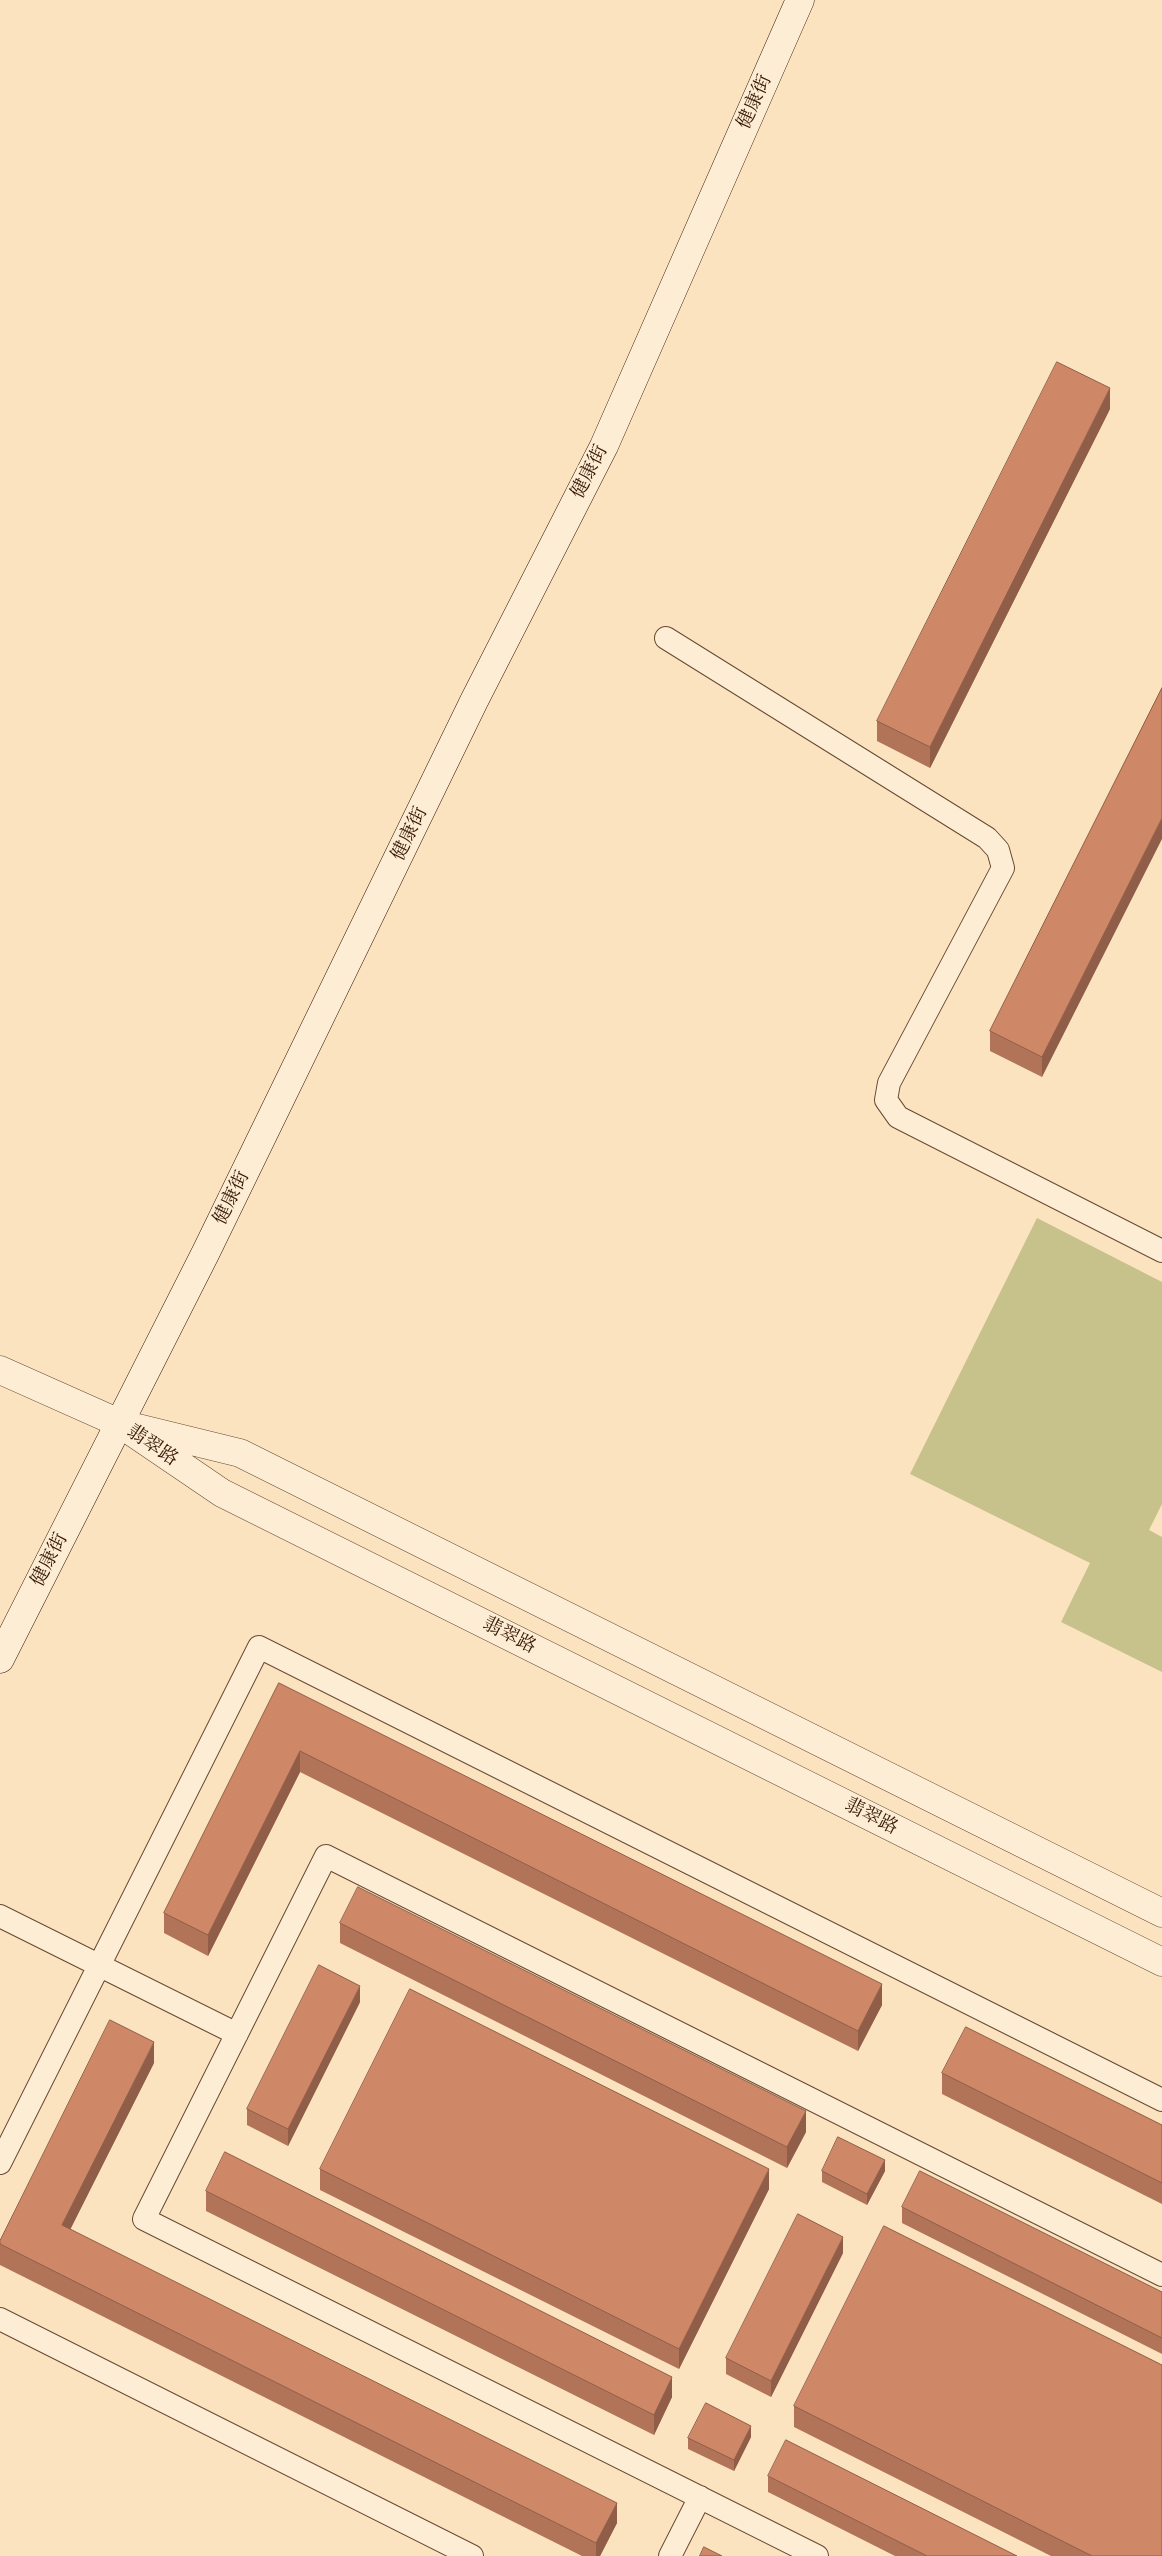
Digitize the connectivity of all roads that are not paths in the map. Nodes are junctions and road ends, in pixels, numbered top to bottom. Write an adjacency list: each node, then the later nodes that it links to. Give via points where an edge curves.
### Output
1 (800, 0): 5 (street, 健康街, via 604,446 474,701)
2 (666, 638): 3 (lane, via 986,838 998,850 1003,868 889,1084 886,1100 898,1117)
3 (1162, 1251)
4 (0, 1370): 5 (street)
5 (119, 1424): 6 (street, 健康街); 7 (street, 翡翠路, via 240,1453); 9 (street, 翡翠路, via 222,1493)
6 (0, 1659)
7 (1162, 1913)
8 (0, 1916): 10 (lane)
9 (1162, 1962)
10 (99, 1965): 11 (lane); 12 (lane, via 259,1648); 13 (lane)
11 (236, 2034): 14 (lane, via 326,1856); 16 (lane, via 144,2219)
12 (1162, 2100)
13 (0, 2163)
14 (1162, 2275)
15 (0, 2319): 17 (lane)
16 (700, 2497): 18 (lane); 19 (lane)
17 (472, 2556)
18 (670, 2556)
19 (817, 2556)

